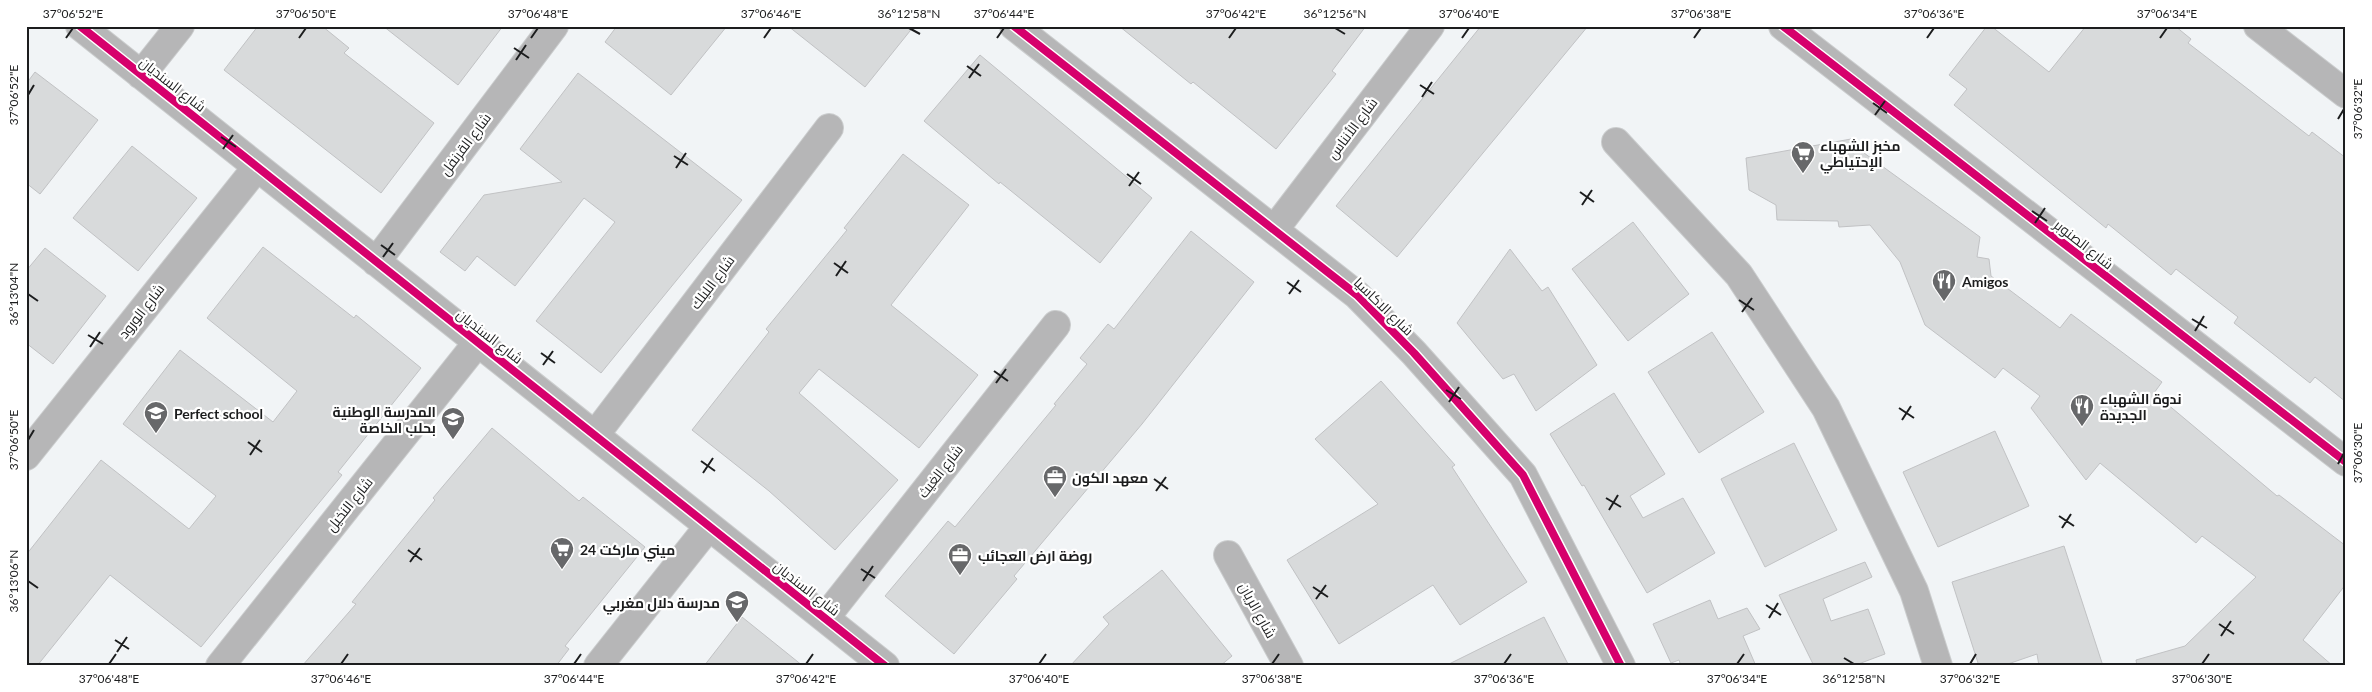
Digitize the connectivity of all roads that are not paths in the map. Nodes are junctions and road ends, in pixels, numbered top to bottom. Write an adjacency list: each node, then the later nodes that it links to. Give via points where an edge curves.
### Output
1 (80, 26): 8 (street, شارع السنديان)
2 (180, 26): 8 (street)
3 (554, 26): 14 (street, شارع القرنفل)
4 (1430, 26): 13 (street, شارع الأنناس)
5 (1783, 26): 19 (street, شارع الصنوبر)
6 (2258, 26): 9 (street)
7 (1032, 32): 13 (street, شارع الاكاسيا)
8 (141, 75): 12 (street, شارع السنديان)
9 (2346, 94)
10 (830, 128): 17 (street, شارع الليلك)
11 (1616, 142): 28 (street, via 1739,275 1826,408 1914,591)
12 (256, 167): 14 (street, شارع السنديان); 18 (street, شارع الورود)
13 (1274, 230): 27 (street, شارع الاكاسيا, via 1357,295 1414,353 1523,475)
14 (376, 262): 16 (street, شارع السنديان)
15 (1056, 325): 22 (street, شارع الغيث)
16 (478, 342): 17 (street, شارع السنديان); 23 (street, شارع النخيل)
17 (595, 435): 20 (street, شارع السنديان)
18 (26, 456)
19 (2346, 462)
20 (709, 526): 22 (street, شارع السنديان); 24 (street)
21 (1228, 555): 26 (street, شارع الريان)
22 (825, 618): 25 (street, شارع السنديان)
23 (220, 666)
24 (598, 666)
25 (885, 666)
26 (1289, 666)
27 (1621, 666)
28 (1938, 666)

